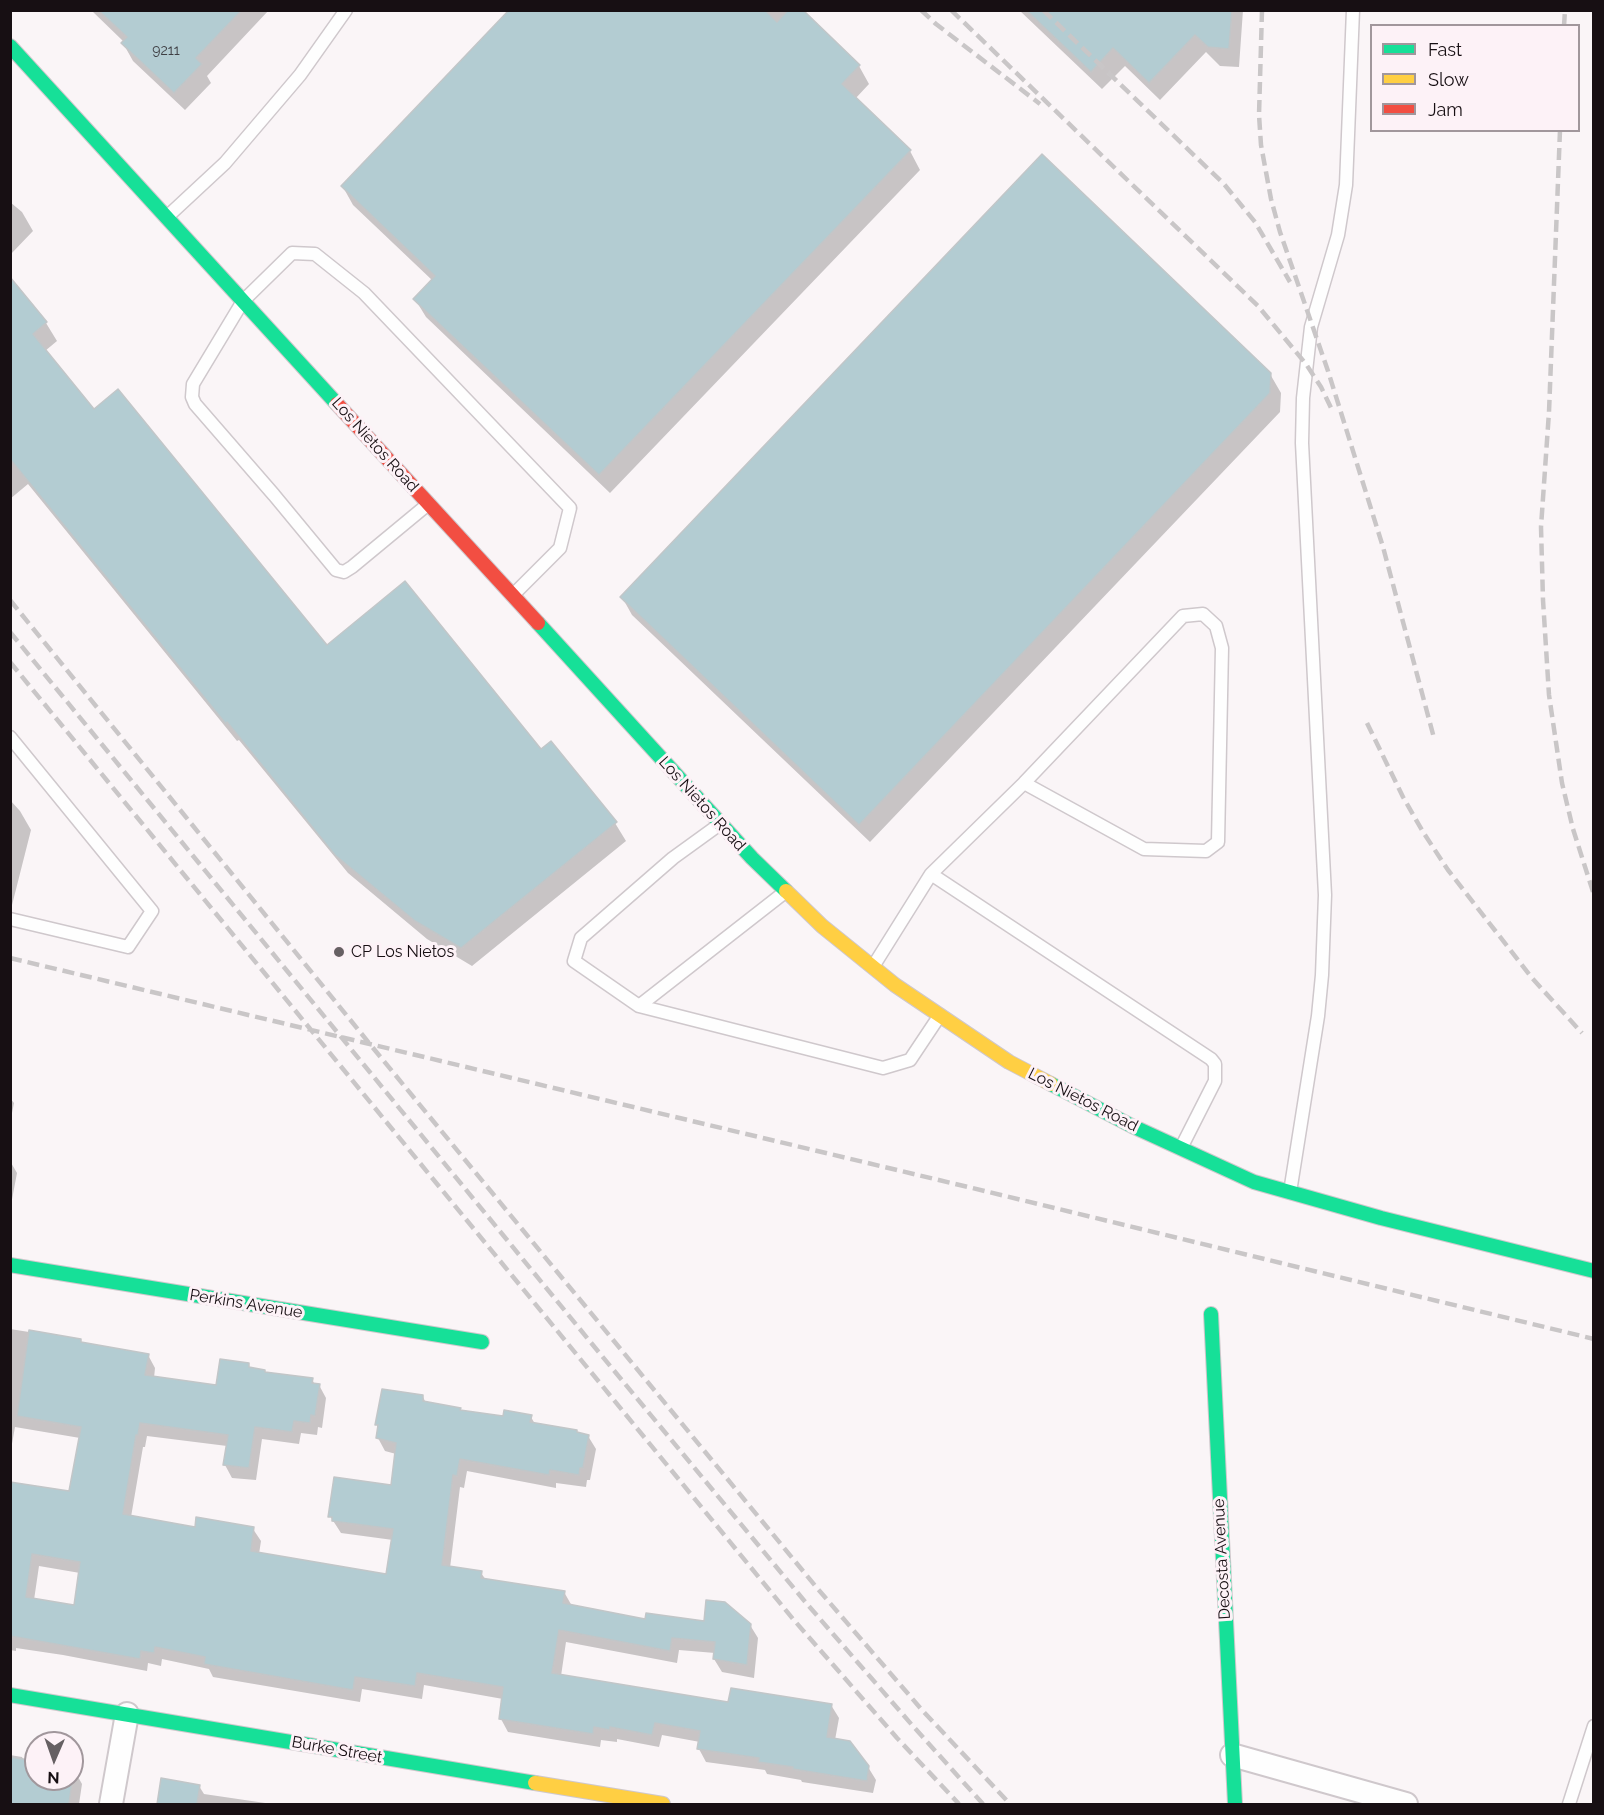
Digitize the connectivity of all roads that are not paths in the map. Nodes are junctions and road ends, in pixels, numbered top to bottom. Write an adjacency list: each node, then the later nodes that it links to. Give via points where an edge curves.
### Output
1 (346, 10): 4 (lane, via 300,75 225,163)
2 (1353, 10): 18 (lane, via 1346,185 1338,235 1311,327 1303,398 1325,895 1318,1016)
3 (10, 46): 4 (street, Los Nietos Road)
4 (167, 217): 5 (street, Los Nietos Road)
5 (243, 301): 6 (street, Los Nietos Road); 6 (lane, via 192,384 192,397 336,570 344,572 352,567); 7 (lane, via 292,253 315,255 364,293 570,508 560,548)
6 (428, 504): 7 (street, Los Nietos Road)
7 (512, 596): 10 (street, Los Nietos Road)
8 (10, 737): 13 (lane, via 152,911 128,947)
9 (1024, 783): 9 (lane, via 1183,616 1203,614 1216,626 1222,648 1218,842 1206,851 1144,849); 11 (lane)
10 (721, 824): 12 (street, Los Nietos Road); 15 (lane, via 673,858 581,938 574,961)
11 (932, 874): 14 (lane); 17 (lane, via 1211,1059 1215,1064 1215,1081)
12 (786, 891): 14 (street, Los Nietos Road); 15 (lane)
13 (10, 920)
14 (872, 967): 16 (street, Los Nietos Road)
15 (639, 1006): 16 (lane, via 883,1068 910,1060)
16 (940, 1016): 17 (street, Los Nietos Road, via 1010,1062)
17 (1181, 1149): 18 (street, Los Nietos Road, via 1254,1182)
18 (1290, 1192): 20 (street, Los Nietos Road)
19 (10, 1265): 22 (street, Perkins Avenue)
20 (1593, 1271)
21 (1210, 1314): 26 (street, Decosta Avenue)
22 (482, 1342)
23 (10, 1695): 24 (street, Burke Street)
24 (127, 1714): 27 (street); 28 (street, Burke Street)
25 (1593, 1726): 31 (lane)
26 (1232, 1755): 29 (street, Decosta Avenue); 30 (street)
27 (111, 1804)
28 (663, 1804)
29 (1235, 1804)
30 (1406, 1804)
31 (1569, 1804)

